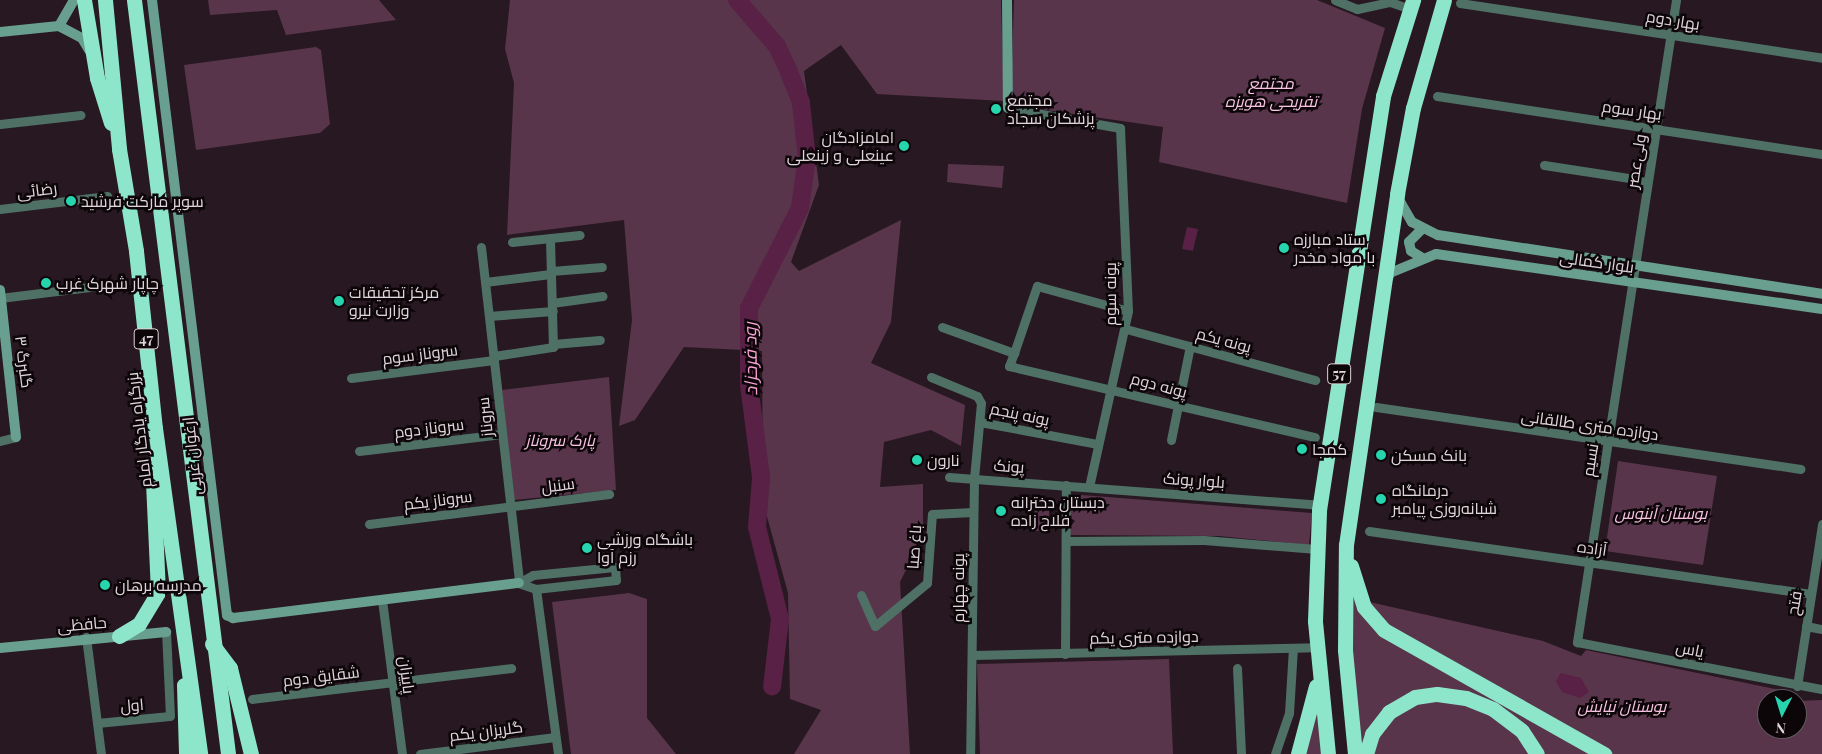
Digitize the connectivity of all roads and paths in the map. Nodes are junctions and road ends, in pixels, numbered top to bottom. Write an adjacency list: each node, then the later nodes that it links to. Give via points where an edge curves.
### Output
1 (74, 0): 12 (street)
2 (84, 0): 16 (highway)
3 (105, 0): 22 (highway, بزرگراه یادگار امام / 47)
4 (134, 0): 100 (highway, 47)
5 (152, 0): 93 (street, ارغوان غربی, via 227,615 233,618)
6 (1007, 0): 18 (street)
7 (1335, 0): 10 (street, via 1357,9 1390,2)
8 (1444, 0): 26 (highway, 57, via 1413,108)
9 (1676, 0): 14 (street, ولی‌عصر)
10 (1411, 4): 78 (highway, 57, via 1383,96)
11 (1460, 4): 14 (street, بهار دوم)
12 (59, 26): 13 (street); 16 (street, via 87,44)
13 (0, 32)
14 (1671, 35): 15 (street, بهار دوم); 21 (street, ولی‌عصر)
15 (1822, 58)
16 (97, 78): 22 (highway)
17 (1437, 96): 21 (street, بهار سوم)
18 (1008, 108): 47 (street, پونه سوم, via 1120,128)
19 (80, 115): 20 (street)
20 (0, 124)
21 (1656, 129): 23 (street, بهار سوم); 25 (street, ولی‌عصر)
22 (119, 149): 63 (highway, بزرگراه یادگار امام / 47, via 136,250)
23 (1822, 154)
24 (1544, 165): 25 (street)
25 (1648, 180): 36 (street, ولی‌عصر)
26 (1397, 194): 29 (street, via 1403,211); 41 (highway, 57)
27 (107, 196): 28 (street, رضائی)
28 (0, 209)
29 (1421, 230): 34 (street, via 1409,242 1411,251); 36 (street, بلوار کمالی)
30 (580, 235): 31 (street)
31 (550, 238): 32 (street); 37 (street)
32 (512, 242)
33 (481, 247): 38 (street, سروناز)
34 (1422, 257): 39 (street, بلوار کمالی, via 1436,254); 41 (street, بلوار کمالی, via 1390,273)
35 (602, 267): 37 (street)
36 (1635, 267): 39 (street, ولی‌عصر); 42 (street, بلوار کمالی)
37 (551, 273): 38 (street); 45 (street)
38 (485, 282): 48 (street, سروناز)
39 (1633, 282): 46 (street, بلوار کمالی); 69 (street, نسیم)
40 (114, 284): 43 (street)
41 (1383, 291): 85 (highway, 57)
42 (1822, 294)
43 (0, 295): 65 (street, گلبرگ ۳)
44 (603, 296): 45 (street)
45 (552, 307): 48 (street); 52 (street)
46 (1822, 309)
47 (1128, 311): 50 (street, پونه سوم); 54 (street, via 1037,286)
48 (489, 316): 55 (street, سروناز)
49 (942, 327): 54 (street)
50 (1126, 329): 53 (street, پونه یکم); 59 (street, پونه سوم)
51 (600, 340): 52 (street, سروناز سوم)
52 (553, 344): 55 (street, سروناز سوم)
53 (1190, 346): 58 (street, پونه یکم); 60 (street)
54 (1014, 353): 59 (street, پونه دوم, via 1009,366)
55 (494, 358): 57 (street, سروناز سوم); 64 (street, سروناز)
56 (931, 377): 62 (street, پونه پنجم, via 977,396)
57 (351, 378)
58 (1315, 380)
59 (1112, 388): 60 (street, پونه دوم); 70 (street, پونه سوم)
60 (1178, 406): 66 (street, پونه دوم); 67 (street)
61 (1376, 406): 69 (street, دوازده متری طالقانی)
62 (980, 422): 70 (street, پونه پنجم); 74 (street, پونه چهارم)
63 (155, 428): 97 (highway, via 152,492 158,592 139,624); 103 (highway, بزرگراه یادگار امام / 47)
64 (502, 434): 71 (street, سروناز دوم); 79 (street, سروناز)
65 (16, 437): 68 (street)
66 (1315, 437)
67 (1171, 440)
68 (0, 442)
69 (1608, 443): 72 (street, دوازده متری طالقانی); 88 (street, نسیم)
70 (1098, 444): 76 (street, پونه سوم)
71 (359, 451)
72 (1800, 469)
73 (949, 477): 74 (street, پونک)
74 (974, 478): 75 (street, پونک); 80 (street, پونه چهارم)
75 (1066, 485): 76 (street, بلوار پونک); 84 (street)
76 (1089, 487): 78 (street, بلوار پونک)
77 (609, 494): 79 (street, سنبل)
78 (1319, 505): 86 (highway, 57)
79 (510, 506): 81 (street, سروناز یکم); 89 (street, سروناز)
80 (973, 512): 92 (street, باغ صبا, via 932,514 927,582 874,626); 106 (street, پونه چهارم)
81 (368, 524)
82 (1822, 524): 87 (street, فتح)
83 (1369, 531): 88 (street, آزاده)
84 (1066, 541): 86 (street, via 1204,540); 105 (street)
85 (1346, 545): 129 (highway, 57, via 1345,650); 132 (highway, via 1358,595 1384,630)
86 (1317, 549): 101 (highway, 57)
87 (1820, 551): 91 (street, فتح)
88 (1589, 562): 91 (street, آزاده); 99 (street, نسیم)
89 (519, 583): 90 (street, ارغوان غربی); 90 (street, ارغوان غربی, via 533,575 615,566 616,580); 93 (street, ارغوان غربی)
90 (536, 589): 115 (street)
91 (1811, 594): 94 (street, فتح)
92 (861, 595)
93 (382, 600): 110 (street, پاییزان)
94 (1806, 626): 95 (street); 111 (street, فتح)
95 (1822, 628)
96 (166, 632): 97 (street, حافظی); 114 (street, اول, via 170,716)
97 (119, 636): 98 (street, حافظی)
98 (86, 637): 102 (street, حافظی); 114 (street)
99 (1577, 642): 111 (street, یاس)
100 (212, 644): 119 (highway, 47); 120 (highway, via 230,668)
101 (1316, 647): 104 (street, دوازده متری یکم); 109 (highway, 57)
102 (0, 648)
103 (184, 648): 117 (highway); 118 (highway, بزرگراه یادگار امام / 47, via 191,677)
104 (1293, 648): 105 (street, دوازده متری یکم); 126 (street, via 1289,713)
105 (1065, 654): 106 (street, دوازده متری یکم)
106 (973, 655): 124 (street, پونه چهارم)
107 (511, 668): 110 (street, شقایق دوم)
108 (1237, 668): 125 (street)
109 (1319, 673): 127 (highway); 128 (highway, 57)
110 (393, 683): 113 (street, شقایق دوم); 121 (street, پاییزان)
111 (1797, 686): 112 (street, یاس)
112 (1822, 689)
113 (252, 700)
114 (97, 723): 116 (street)
115 (555, 737): 122 (street, گلریزان یکم); 123 (street)
116 (101, 754)
117 (186, 754)
118 (200, 754)
119 (228, 754)
120 (251, 754)
121 (402, 754)
122 (420, 754)
123 (558, 754)
124 (970, 754)
125 (1241, 754)
126 (1275, 754)
127 (1298, 754)
128 (1328, 754)
129 (1356, 754)
130 (1366, 754): 131 (highway, via 1372,734 1389,712 1415,697 1437,694 1466,698 1498,712 1522,731)
131 (1537, 754)
132 (1604, 754)

